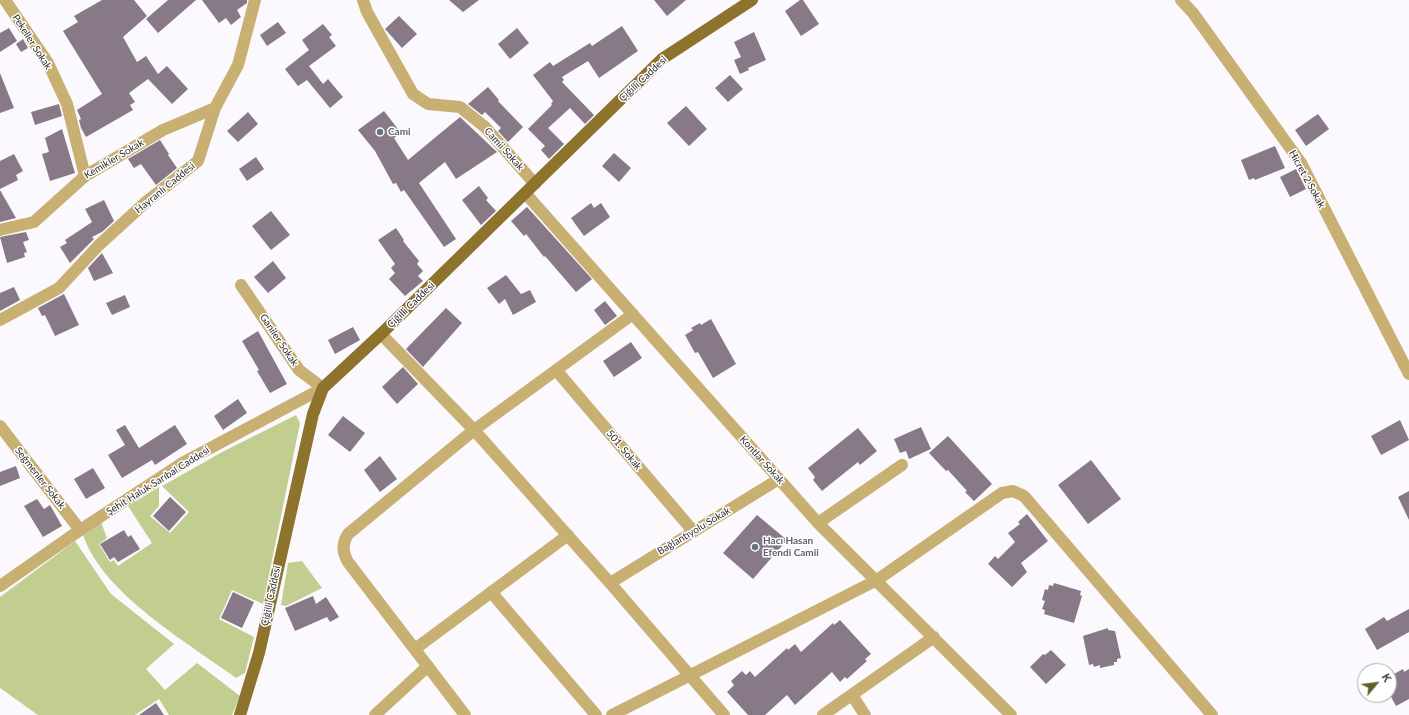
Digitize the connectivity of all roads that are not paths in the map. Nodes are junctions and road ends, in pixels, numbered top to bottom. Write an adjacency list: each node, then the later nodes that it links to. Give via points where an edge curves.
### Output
1 (5, 0): 7 (street, Pekeller Sokak, via 51,70 67,104)
2 (255, 0): 6 (street, Hayranlı Caddesi, via 238,65)
3 (364, 0): 8 (street, Camii Sokak, via 367,12 413,94 428,104 460,108 485,127)
4 (752, 0): 8 (main road, Çiğilli Caddesi, via 662,59)
5 (1181, 0): 16 (street, Hicret 2 Sokak, via 1300,163)
6 (215, 108): 7 (street, Kemikler Sokak, via 163,130); 13 (street, Hayranlı Caddesi, via 198,161 146,202 99,245 59,288)
7 (85, 176): 10 (street, Kemikler Sokak, via 34,222)
8 (535, 184): 9 (main road, Çiğilli Caddesi)
9 (526, 194): 12 (street, Kontlar Sokak); 14 (main road, Çiğilli Caddesi)
10 (0, 230)
11 (241, 285): 17 (street, Ganiler Sokak, via 299,370)
12 (633, 314): 15 (street); 21 (street, Kontlar Sokak)
13 (0, 320)
14 (381, 334): 17 (main road, Çiğilli Caddesi); 19 (street)
15 (556, 370): 19 (street); 24 (street, 501. Sokak)
16 (1409, 374)
17 (323, 388): 23 (street, Şehit Haluk Sarıbal Caddesi, via 184,462); 35 (main road, Çiğilli Caddesi, via 310,428 259,653)
18 (0, 426): 23 (street, Seğmenler Sokak)
19 (474, 430): 25 (street); 31 (street, via 348,534 344,542 348,562)
20 (902, 465): 22 (street)
21 (779, 479): 22 (street, Kontlar Sokak); 24 (street, Bağlantıyolu Sokak)
22 (818, 523): 26 (street, Kontlar Sokak)
23 (80, 530): 28 (street, Şehit Haluk Sarıbal Caddesi)
24 (693, 531): 27 (street, Bağlantıyolu Sokak)
25 (568, 535): 27 (street); 29 (street)
26 (877, 580): 30 (street, Kontlar Sokak); 33 (street); 44 (street, via 1002,494 1007,491 1017,492 1024,496)
27 (610, 583): 33 (street)
28 (0, 586)
29 (492, 592): 31 (street); 38 (street)
30 (934, 637): 34 (street); 43 (street, Kontlar Sokak)
31 (415, 649): 32 (street)
32 (428, 666): 36 (street); 37 (street)
33 (689, 676): 39 (street); 40 (street)
34 (852, 695): 41 (street); 42 (street)
35 (240, 715)
36 (375, 715)
37 (465, 715)
38 (596, 715)
39 (612, 715)
40 (724, 715)
41 (823, 715)
42 (865, 715)
43 (1010, 715)
44 (1212, 715)

